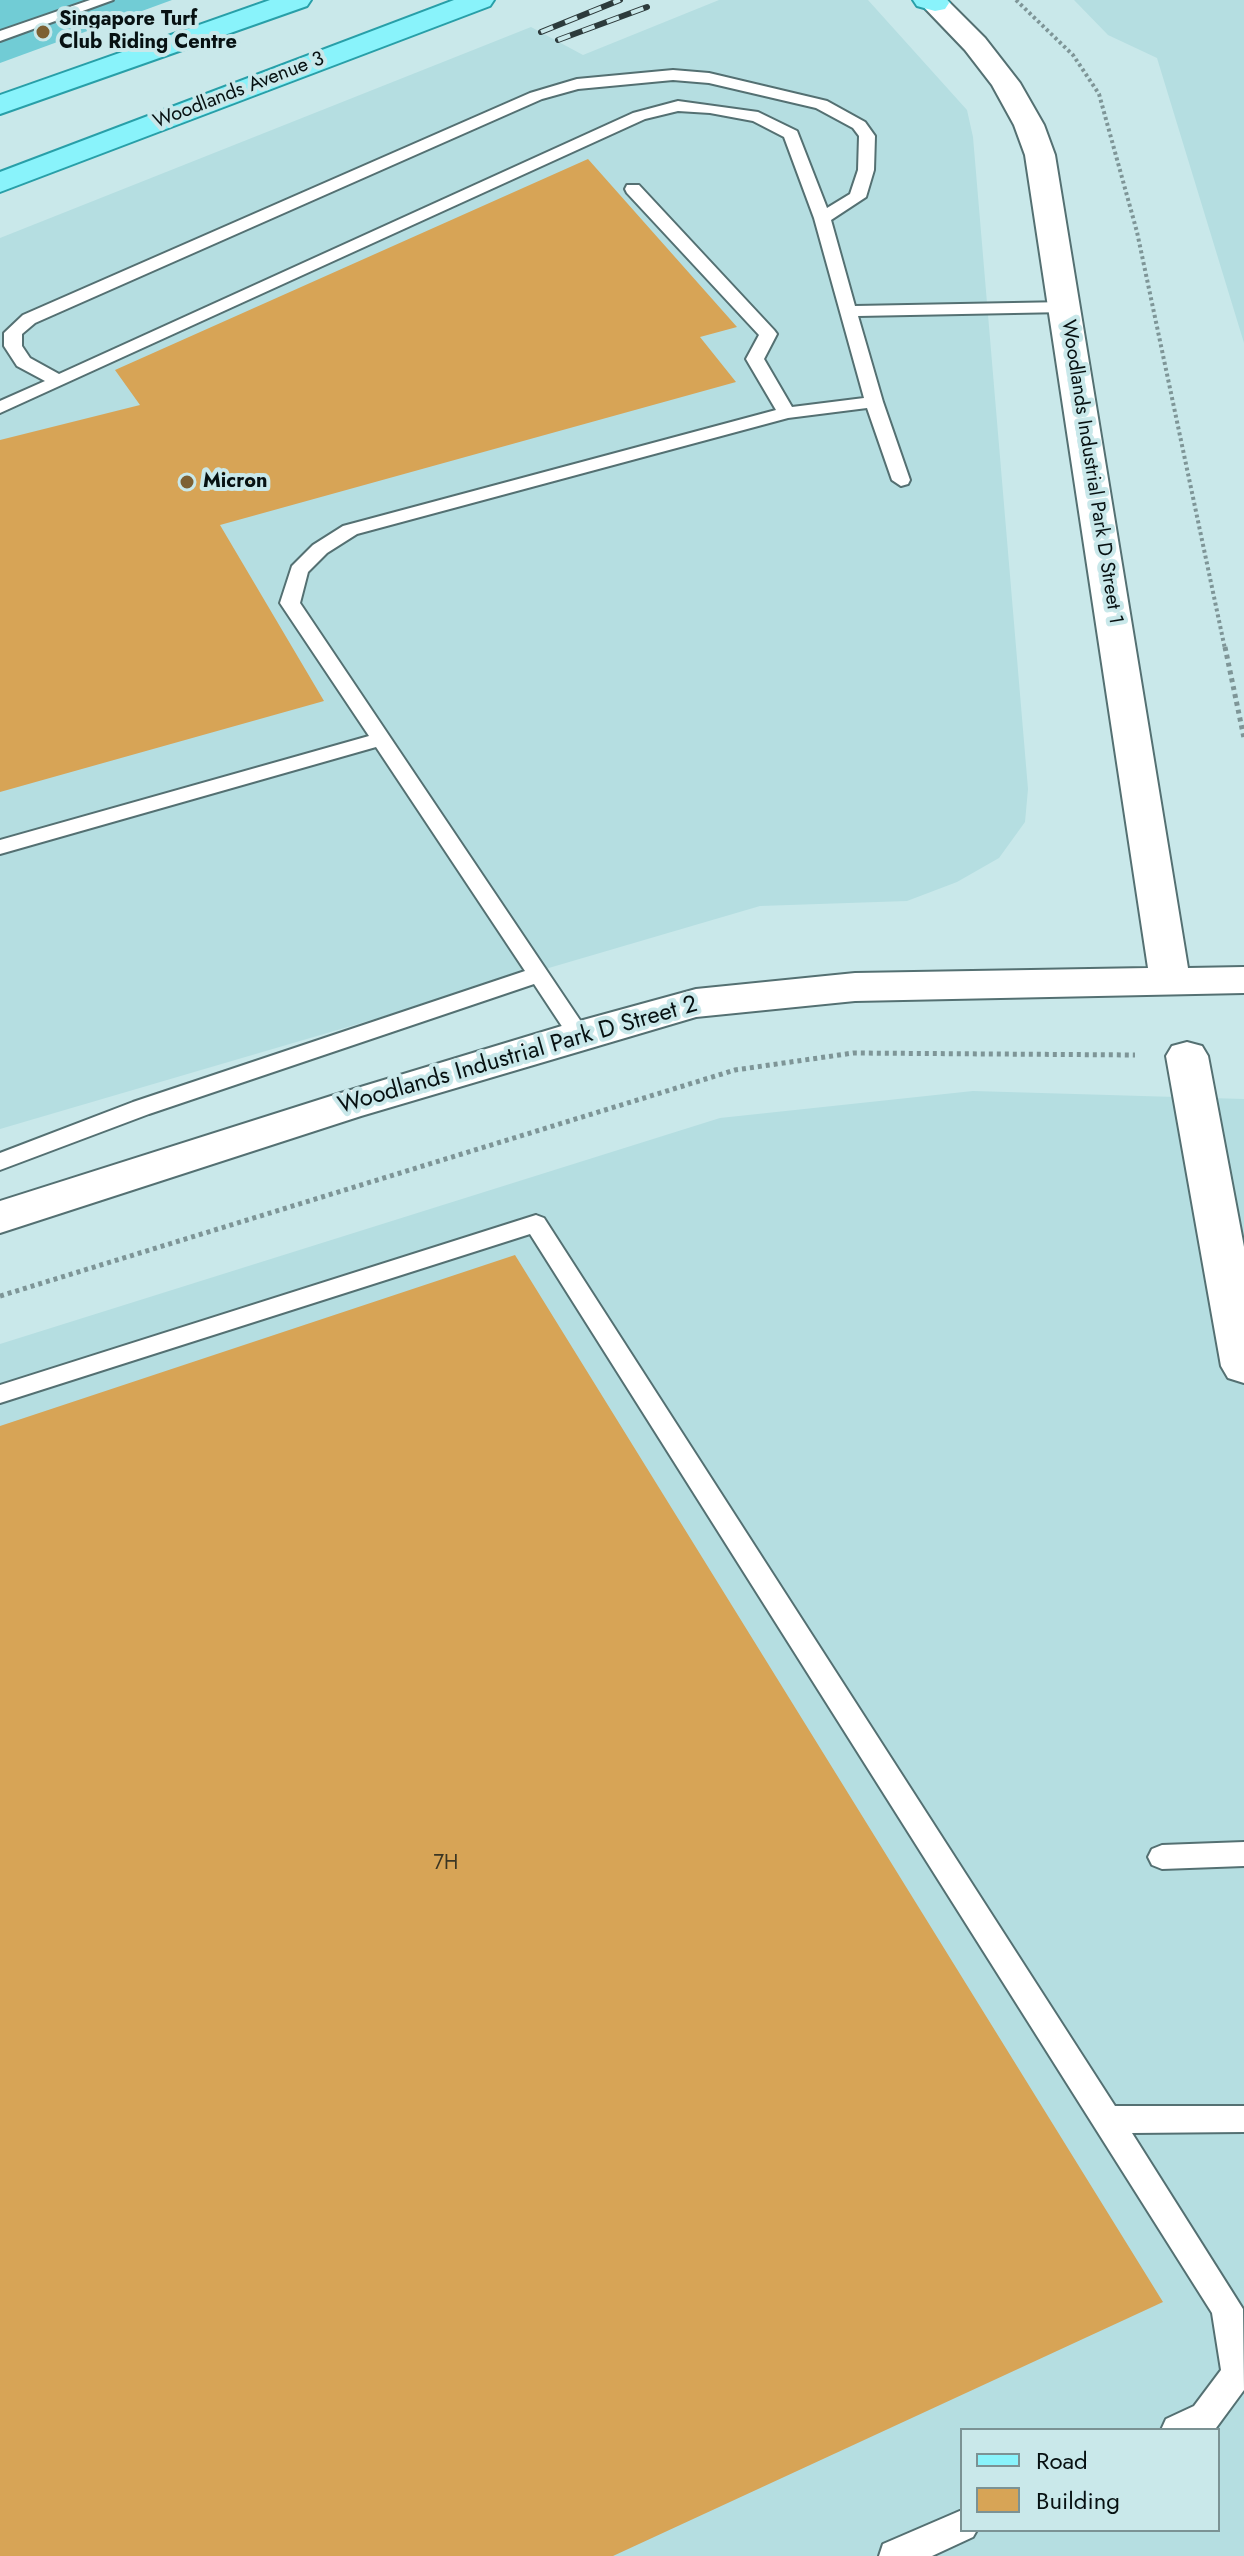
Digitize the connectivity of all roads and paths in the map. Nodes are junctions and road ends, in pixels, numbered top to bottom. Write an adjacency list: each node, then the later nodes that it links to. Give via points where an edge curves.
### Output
1 (105, 0): 6 (lane)
2 (297, 0): 7 (main road)
3 (480, 0): 8 (main road, Woodlands Avenue 3)
4 (1016, 0): 18 (path, via 1073,55 1099,94 1137,232)
5 (932, 1): 11 (street, Woodlands Industrial Park D Street 1, via 975,44 1029,125 1040,155)
6 (0, 36)
7 (0, 105)
8 (0, 183)
9 (633, 189): 16 (lane, via 768,334 755,359)
10 (822, 218): 12 (lane); 13 (lane, via 791,134 758,117 678,106 615,126); 13 (lane, via 858,197 867,136 859,125 821,104 673,75 577,84 536,96 29,319 13,333 13,346 23,362)
11 (1066, 307): 12 (lane); 22 (street, Woodlands Industrial Park D Street 1)
12 (849, 311): 14 (lane)
13 (58, 381): 15 (lane)
14 (874, 402): 16 (lane); 17 (lane)
15 (0, 408)
16 (787, 413): 19 (lane, via 350,530 320,549 299,570 290,603)
17 (901, 480)
18 (1244, 738)
19 (381, 739): 20 (lane); 21 (lane)
20 (0, 847)
21 (538, 975): 24 (lane); 26 (lane, via 141,1108)
22 (1170, 979): 23 (street, Woodlands Industrial Park D Street 2); 24 (street, Woodlands Industrial Park D Street 2, via 855,987 753,996 696,1003)
23 (1244, 980)
24 (579, 1035): 27 (street, Woodlands Industrial Park D Street 2)
25 (1187, 1056): 28 (path, via 853,1053 735,1070); 29 (street)
26 (0, 1162)
27 (0, 1217)
28 (0, 1296)
29 (1244, 1366)
30 (0, 1394): 34 (lane, via 536,1224)
31 (1244, 1854): 32 (lane)
32 (1162, 1857)
33 (1244, 2119): 34 (lane)
34 (1107, 2120): 35 (lane, via 1227,2309 1237,2374 1205,2417)
35 (1181, 2428)
36 (960, 2527): 37 (lane)
37 (895, 2556)

